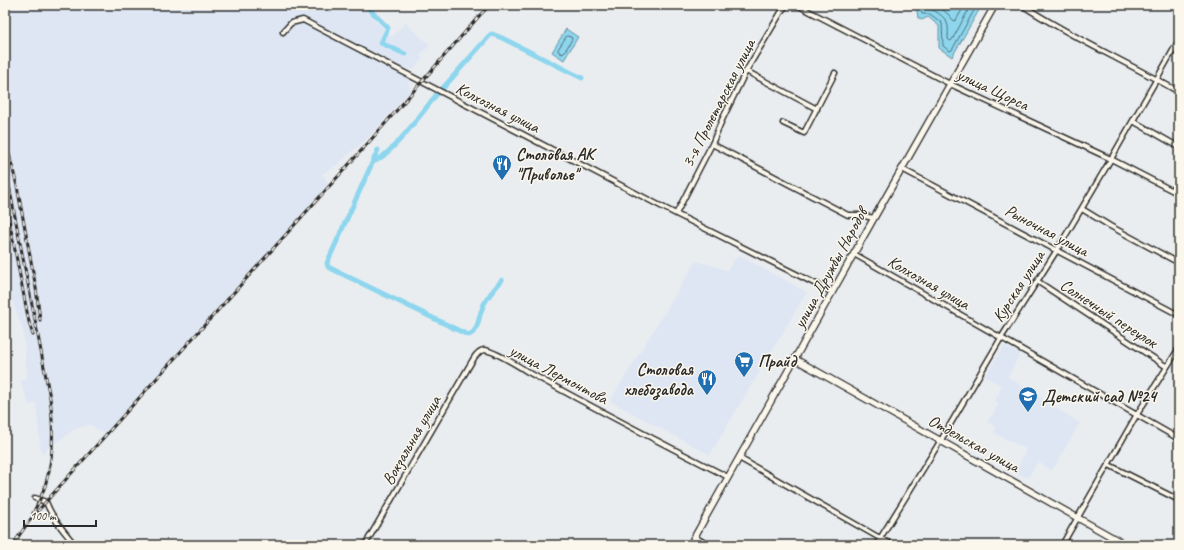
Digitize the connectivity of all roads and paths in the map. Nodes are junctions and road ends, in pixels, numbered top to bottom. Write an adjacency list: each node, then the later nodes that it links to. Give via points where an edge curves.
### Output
1 (787, 5): 7 (street, 3-я Пролетарская улица)
2 (797, 5): 10 (street, улица Щорса)
3 (995, 5): 10 (street, улица Дружбы Народов)
4 (1022, 5): 9 (street, via 1041,18)
5 (283, 32): 21 (street, Колхозная улица, via 291,23 303,20)
6 (1179, 40): 9 (street, Курская улица)
7 (746, 71): 12 (street); 15 (street, 3-я Пролетарская улица)
8 (835, 73): 12 (street)
9 (1157, 79): 11 (street); 13 (street, Курская улица)
10 (950, 84): 17 (street, улица Щорса); 18 (street, улица Дружбы Народов)
11 (1179, 92)
12 (817, 109): 14 (street, via 804,133)
13 (1133, 121): 16 (street); 17 (street, Курская улица)
14 (783, 123)
15 (712, 144): 21 (street, 3-я Пролетарская улица); 22 (street, via 848,215)
16 (1179, 147)
17 (1112, 159): 19 (street, улица Щорса); 20 (street, Курская улица)
18 (902, 169): 22 (street, улица Дружбы Народов); 23 (street, Рыночная улица)
19 (1179, 194)
20 (1082, 209): 23 (street, Курская улица); 25 (street)
21 (676, 214): 27 (street, Колхозная улица)
22 (874, 218): 24 (street, улица Дружбы Народов)
23 (1057, 250): 26 (street, Курская улица); 28 (street, Рыночная улица)
24 (854, 254): 27 (street, улица Дружбы Народов); 29 (street, Колхозная улица)
25 (1179, 262)
26 (1037, 281): 29 (street, Курская улица); 35 (street, Солнечный переулок)
27 (832, 292): 30 (street, улица Дружбы Народов)
28 (1179, 315)
29 (1000, 338): 37 (street, Колхозная улица); 39 (street, Курская улица)
30 (801, 348): 33 (street, улица Дружбы Народов); 34 (street, via 801,357)
31 (1179, 348): 35 (street)
32 (483, 350): 42 (street, улица Лермонтова); 49 (street, Вокзальная улица, via 477,353)
33 (795, 359): 34 (street, Отдельская улица); 36 (street, улица Дружбы Народов)
34 (808, 366): 36 (street, via 797,366); 39 (street, Отдельская улица)
35 (1167, 367): 37 (street)
36 (787, 373): 40 (street, улица Дружбы Народов)
37 (1136, 416): 38 (street, Колхозная улица); 41 (street)
38 (1179, 439)
39 (941, 440): 45 (street, Отдельская улица); 47 (street, Курская улица)
40 (739, 458): 42 (street, улица Дружбы Народов); 47 (street)
41 (1108, 465): 44 (street); 45 (street)
42 (728, 477): 46 (street, улица Дружбы Народов)
43 (35, 498): 48 (street, via 46,502 59,525)
44 (1179, 500)
45 (1077, 518): 54 (street); 55 (street, Отдельская улица)
46 (695, 537): 50 (street, улица Дружбы Народов); 51 (street)
47 (880, 538): 52 (street, Курская улица); 53 (street)
48 (75, 545)
49 (365, 545)
50 (690, 545)
51 (708, 545)
52 (876, 545)
53 (892, 545)
54 (1062, 545)
55 (1126, 545)

